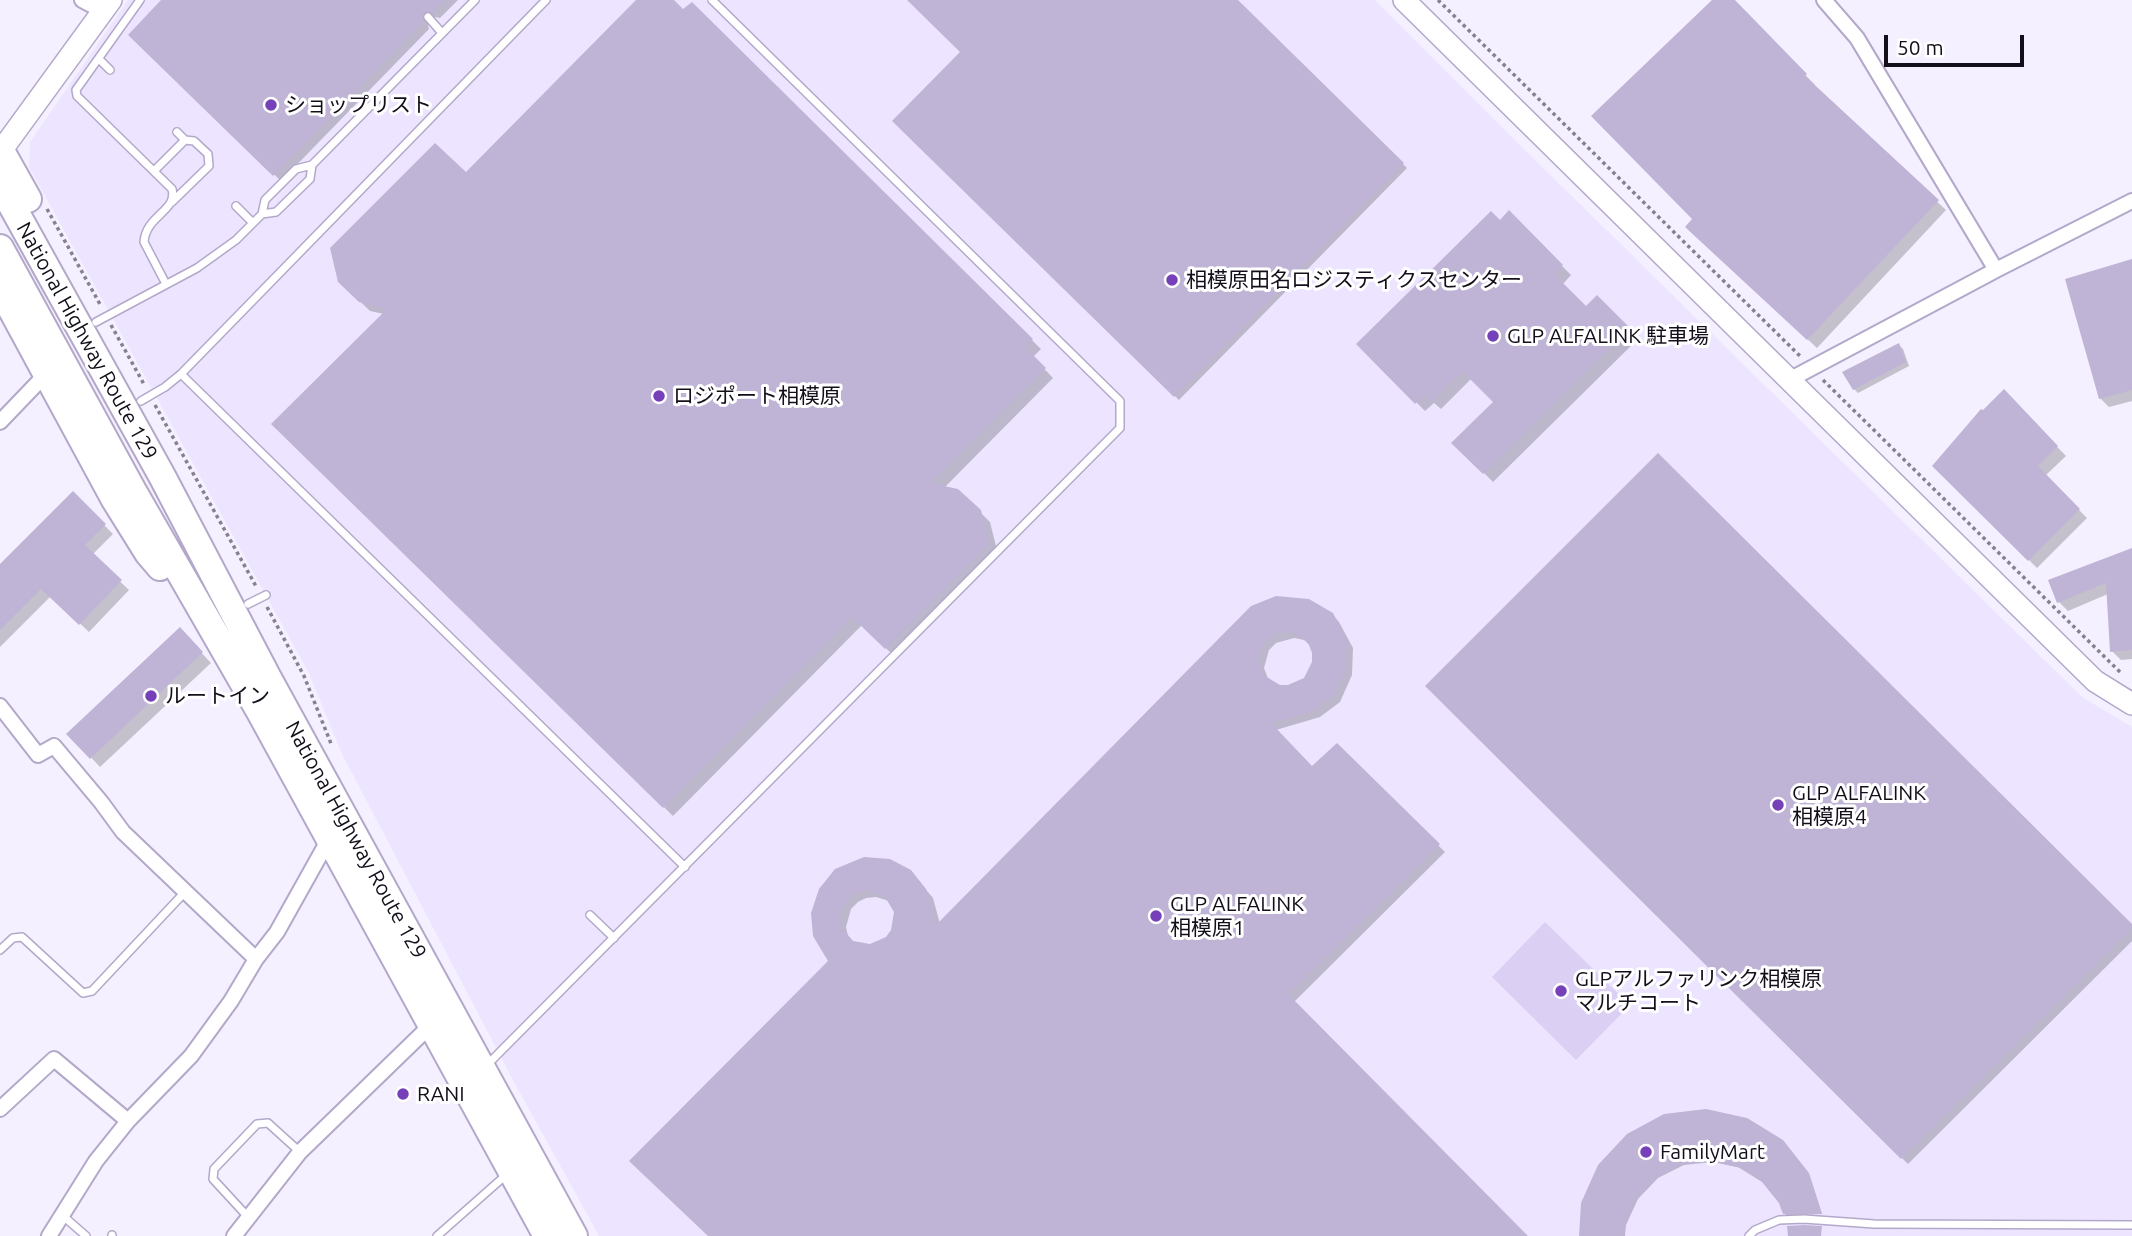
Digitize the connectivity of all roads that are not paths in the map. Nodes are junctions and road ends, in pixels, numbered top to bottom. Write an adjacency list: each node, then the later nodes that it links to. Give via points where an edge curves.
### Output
1 (82, 0): 8 (street)
2 (140, 0): 11 (lane)
3 (475, 0): 10 (lane)
4 (546, 0): 30 (lane)
5 (712, 0): 39 (lane, via 1120,401 1120,428)
6 (1404, 0): 31 (street)
7 (1824, 0): 25 (street, via 1857,38)
8 (107, 6): 15 (street)
9 (428, 18): 10 (lane)
10 (442, 33): 16 (lane)
11 (99, 59): 12 (lane); 17 (lane, via 76,90 77,96)
12 (110, 71)
13 (177, 132): 14 (lane)
14 (185, 140): 17 (lane); 20 (lane, via 194,141 208,154 209,166 205,175)
15 (0, 150): 28 (highway)
16 (312, 165): 22 (lane, via 296,169 265,200); 22 (lane, via 310,179 302,187 276,212)
17 (154, 171): 20 (lane, via 172,189)
18 (0, 184): 35 (highway, National Highway Route 129)
19 (2132, 201): 25 (street)
20 (172, 202): 26 (lane, via 148,226 144,242)
21 (236, 206): 23 (lane)
22 (262, 214): 23 (lane)
23 (253, 223): 26 (lane, via 197,268)
24 (0, 248): 34 (highway, National Highway Route 129)
25 (1996, 270): 31 (street)
26 (166, 284): 28 (lane)
27 (0, 288): 29 (highway)
28 (102, 319): 32 (highway)
29 (47, 373): 33 (street); 34 (highway, via 148,553)
30 (181, 374): 32 (lane); 39 (lane)
31 (1789, 380): 36 (street, via 2095,681)
32 (145, 399): 35 (highway, via 258,599)
33 (0, 422)
34 (211, 626): 38 (highway, National Highway Route 129)
35 (268, 678): 46 (highway, National Highway Route 129)
36 (2132, 704)
37 (0, 706): 40 (street, via 37,755 54,746 124,832)
38 (329, 839): 44 (street, via 277,932); 45 (highway, National Highway Route 129)
39 (685, 867): 42 (lane)
40 (185, 892): 43 (lane, via 92,991 83,993 22,937 13,938); 44 (street)
41 (590, 915): 42 (lane)
42 (614, 938): 46 (lane)
43 (0, 950)
44 (256, 959): 48 (street, via 191,1056)
45 (431, 1025): 49 (street); 50 (highway, National Highway Route 129)
46 (482, 1070): 59 (highway, National Highway Route 129)
47 (0, 1109): 48 (street, via 54,1059)
48 (128, 1121): 51 (street)
49 (300, 1152): 52 (street); 52 (lane, via 268,1123 257,1125 214,1169 213,1179)
50 (511, 1169): 57 (lane); 58 (highway, National Highway Route 129)
51 (62, 1215): 54 (street); 55 (lane)
52 (248, 1218): 56 (street)
53 (2132, 1225): 60 (lane, via 1874,1224 1804,1219 1779,1220)
54 (49, 1236)
55 (86, 1236)
56 (234, 1236)
57 (437, 1236)
58 (547, 1236)
59 (574, 1236)
60 (1749, 1236)

